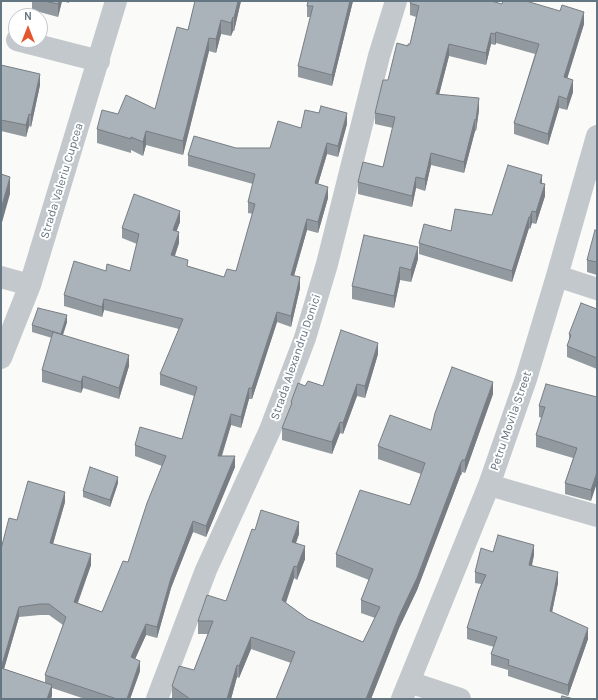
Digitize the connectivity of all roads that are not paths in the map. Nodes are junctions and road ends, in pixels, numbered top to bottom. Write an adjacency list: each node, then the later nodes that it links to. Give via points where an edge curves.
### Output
1 (116, 1): 4 (street, Strada Valeriu Cupcea)
2 (396, 1): 14 (street, Strada Alexandru Donici, via 379,56 327,264 305,338 270,430 206,570)
3 (48, 48): 4 (street)
4 (98, 61): 8 (street, Strada Valeriu Cupcea)
5 (597, 136): 6 (street, Petru Movila Street)
6 (557, 276): 9 (street); 11 (street, Petru Movila Street, via 526,379)
7 (1, 277): 8 (street)
8 (30, 285): 10 (street, Strada Valeriu Cupcea)
9 (597, 289)
10 (1, 358)
11 (489, 485): 12 (street); 13 (street, Petru Movila Street)
12 (597, 516)
13 (406, 691): 15 (street)
14 (157, 699)
15 (460, 699)

